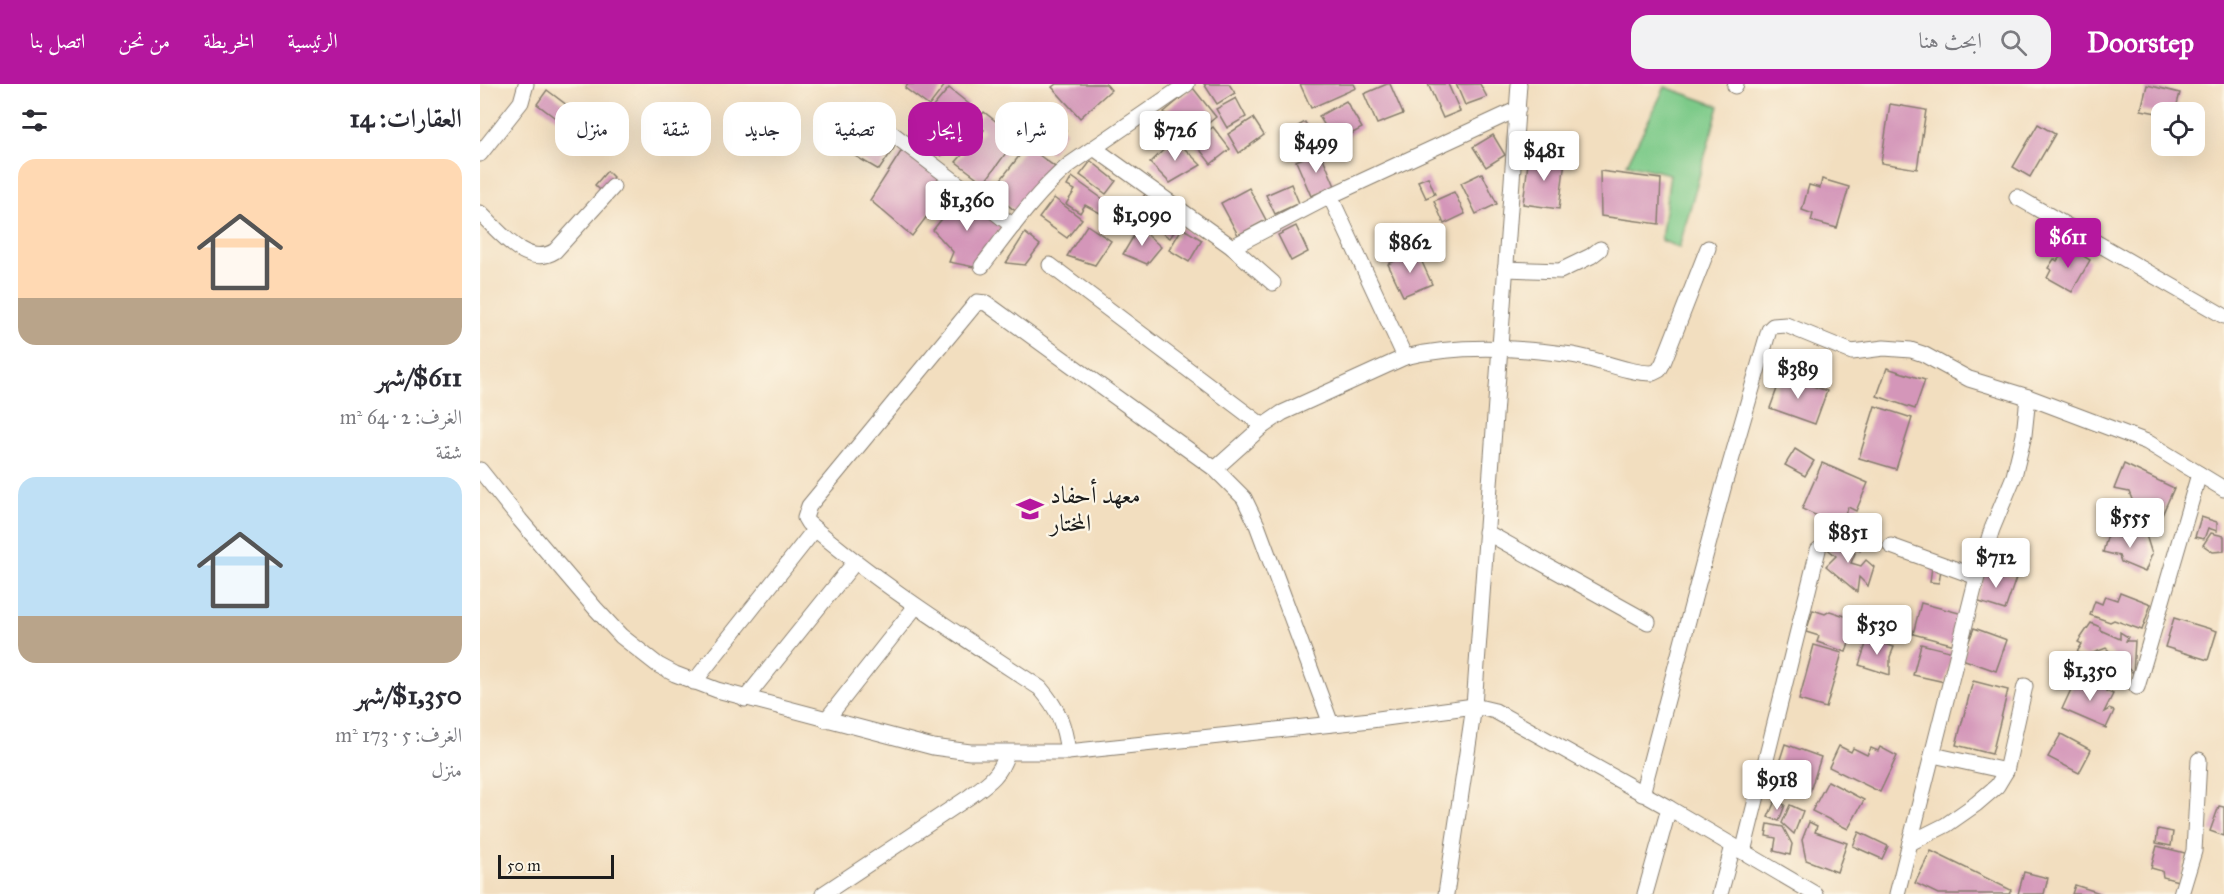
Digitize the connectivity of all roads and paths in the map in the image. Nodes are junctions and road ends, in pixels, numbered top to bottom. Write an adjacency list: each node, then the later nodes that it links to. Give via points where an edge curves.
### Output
1 (526, 84): 7 (street, via 521,102)
2 (1187, 84): 6 (street)
3 (1519, 84): 4 (street)
4 (1518, 109): 9 (street); 18 (street)
5 (896, 136): 12 (street)
6 (1094, 148): 12 (street, via 1058,174); 13 (street)
7 (480, 154)
8 (613, 187): 11 (street, via 555,252 538,258 522,252)
9 (1330, 196): 13 (street); 22 (street)
10 (2017, 197): 20 (street)
11 (480, 213)
12 (1013, 226): 16 (street)
13 (1232, 247): 19 (street)
14 (1708, 248): 21 (street, via 1659,370 1648,373 1572,355)
15 (1600, 249): 18 (street, via 1560,271)
16 (982, 266)
17 (1050, 266): 24 (street)
18 (1505, 269): 21 (street)
19 (1273, 283)
20 (2224, 316)
21 (1499, 349): 22 (street, via 1450,349); 30 (street)
22 (1405, 357): 24 (street, via 1300,404)
23 (2028, 397): 27 (street, via 2147,442); 34 (street, via 2014,476); 49 (street, via 1969,379 1911,350 1852,352 1786,325 1769,330)
24 (1263, 426): 25 (street)
25 (1215, 469): 29 (street, via 981,301 809,506 805,518); 43 (street, via 1250,509)
26 (480, 470): 37 (street, via 621,636 658,665)
27 (2199, 474): 28 (street); 39 (street)
28 (2224, 489)
29 (815, 530): 33 (street); 37 (street)
30 (1486, 532): 36 (street); 41 (street)
31 (1891, 546): 34 (street)
32 (1818, 550): 52 (street)
33 (855, 562): 35 (street); 40 (street)
34 (1977, 577): 46 (street)
35 (916, 606): 42 (street); 44 (street, via 1040,688 1054,703 1064,725)
36 (1648, 622)
37 (694, 682): 40 (street)
38 (2025, 686): 48 (street)
39 (2137, 687)
40 (745, 699): 42 (street)
41 (1474, 706): 43 (street); 49 (street, via 1495,711); 55 (street)
42 (826, 720): 45 (street, via 951,750)
43 (1331, 724): 44 (street)
44 (1068, 752): 45 (street)
45 (1007, 753): 54 (street, via 990,781)
46 (1933, 755): 48 (street); 51 (street)
47 (2199, 760): 59 (street, via 2197,832)
48 (2006, 771): 51 (street, via 1997,786 1976,804)
49 (1642, 794): 50 (street)
50 (1669, 808): 52 (street); 56 (street)
51 (1910, 843): 58 (street)
52 (1738, 849): 53 (street); 57 (street)
53 (1811, 893)
54 (823, 894)
55 (1446, 894)
56 (1645, 894)
57 (1720, 894)
58 (1897, 894)
59 (2181, 894)

